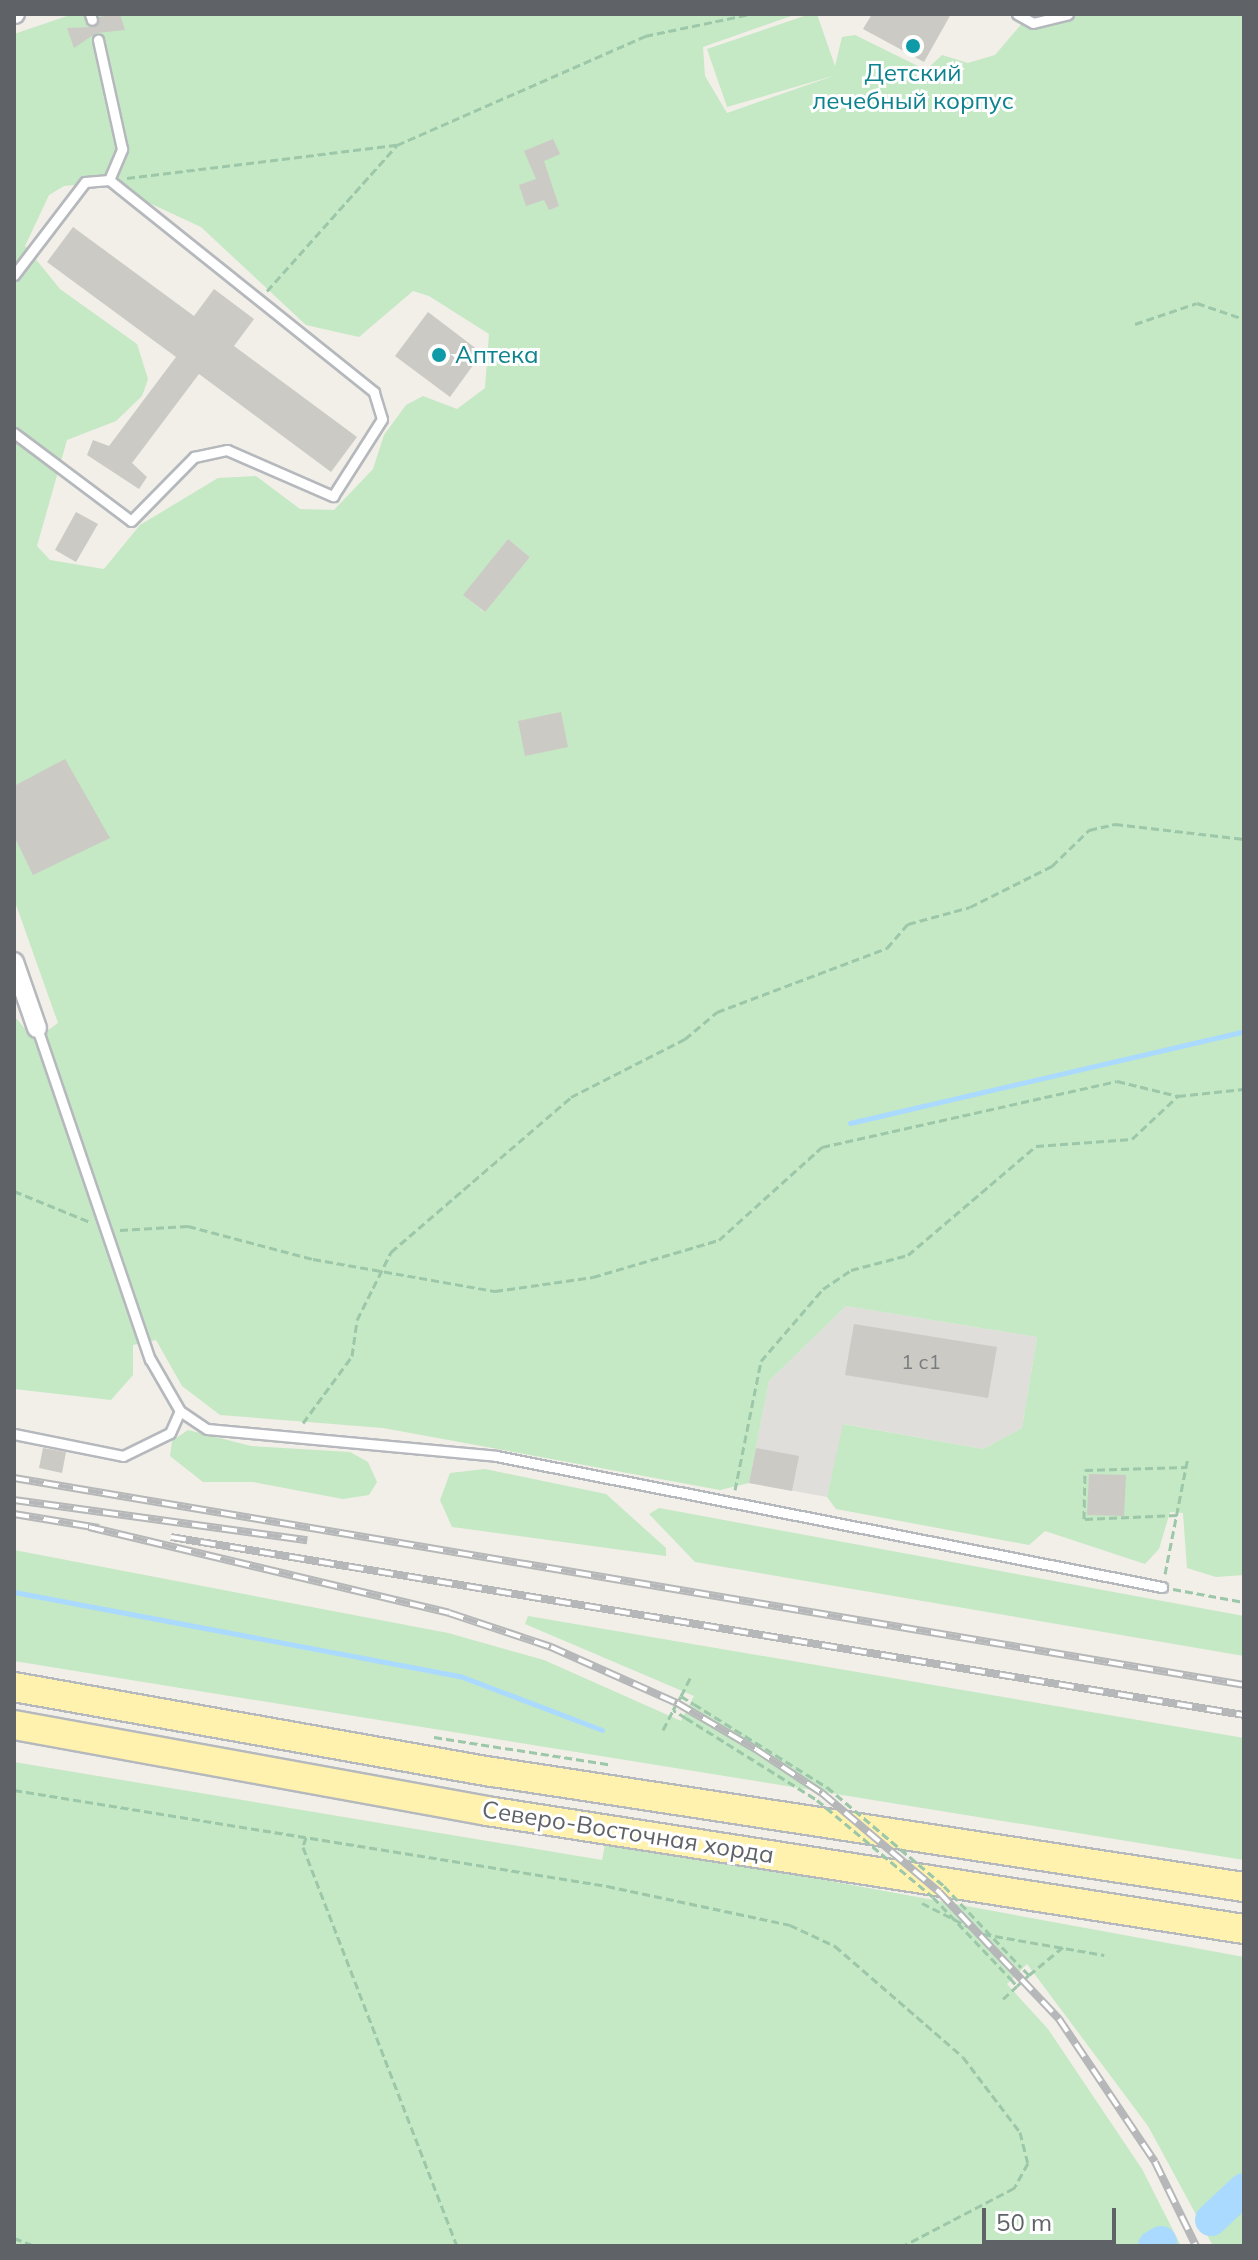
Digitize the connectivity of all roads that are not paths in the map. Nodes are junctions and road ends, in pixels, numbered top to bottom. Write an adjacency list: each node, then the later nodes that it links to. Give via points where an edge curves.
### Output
1 (1017, 14): 2 (lane, via 1033,23)
2 (1068, 14)
3 (98, 40): 4 (lane, via 122,149)
4 (109, 180): 5 (lane, via 85,182); 6 (lane, via 374,392 382,419 333,496 227,450 194,457 131,521)
5 (14, 275)
6 (14, 433)
7 (14, 962): 8 (street)
8 (37, 1028): 9 (lane, via 150,1359)
9 (180, 1411): 10 (lane, via 170,1433 123,1456); 11 (lane, via 207,1429 496,1456)
10 (14, 1434)
11 (1162, 1587)
12 (14, 1687): 14 (main road, Северо-Восточная хорда, via 493,1772)
13 (14, 1725): 15 (main road, Северо-Восточная хорда, via 487,1811)
14 (1244, 1887)
15 (1244, 1929)

